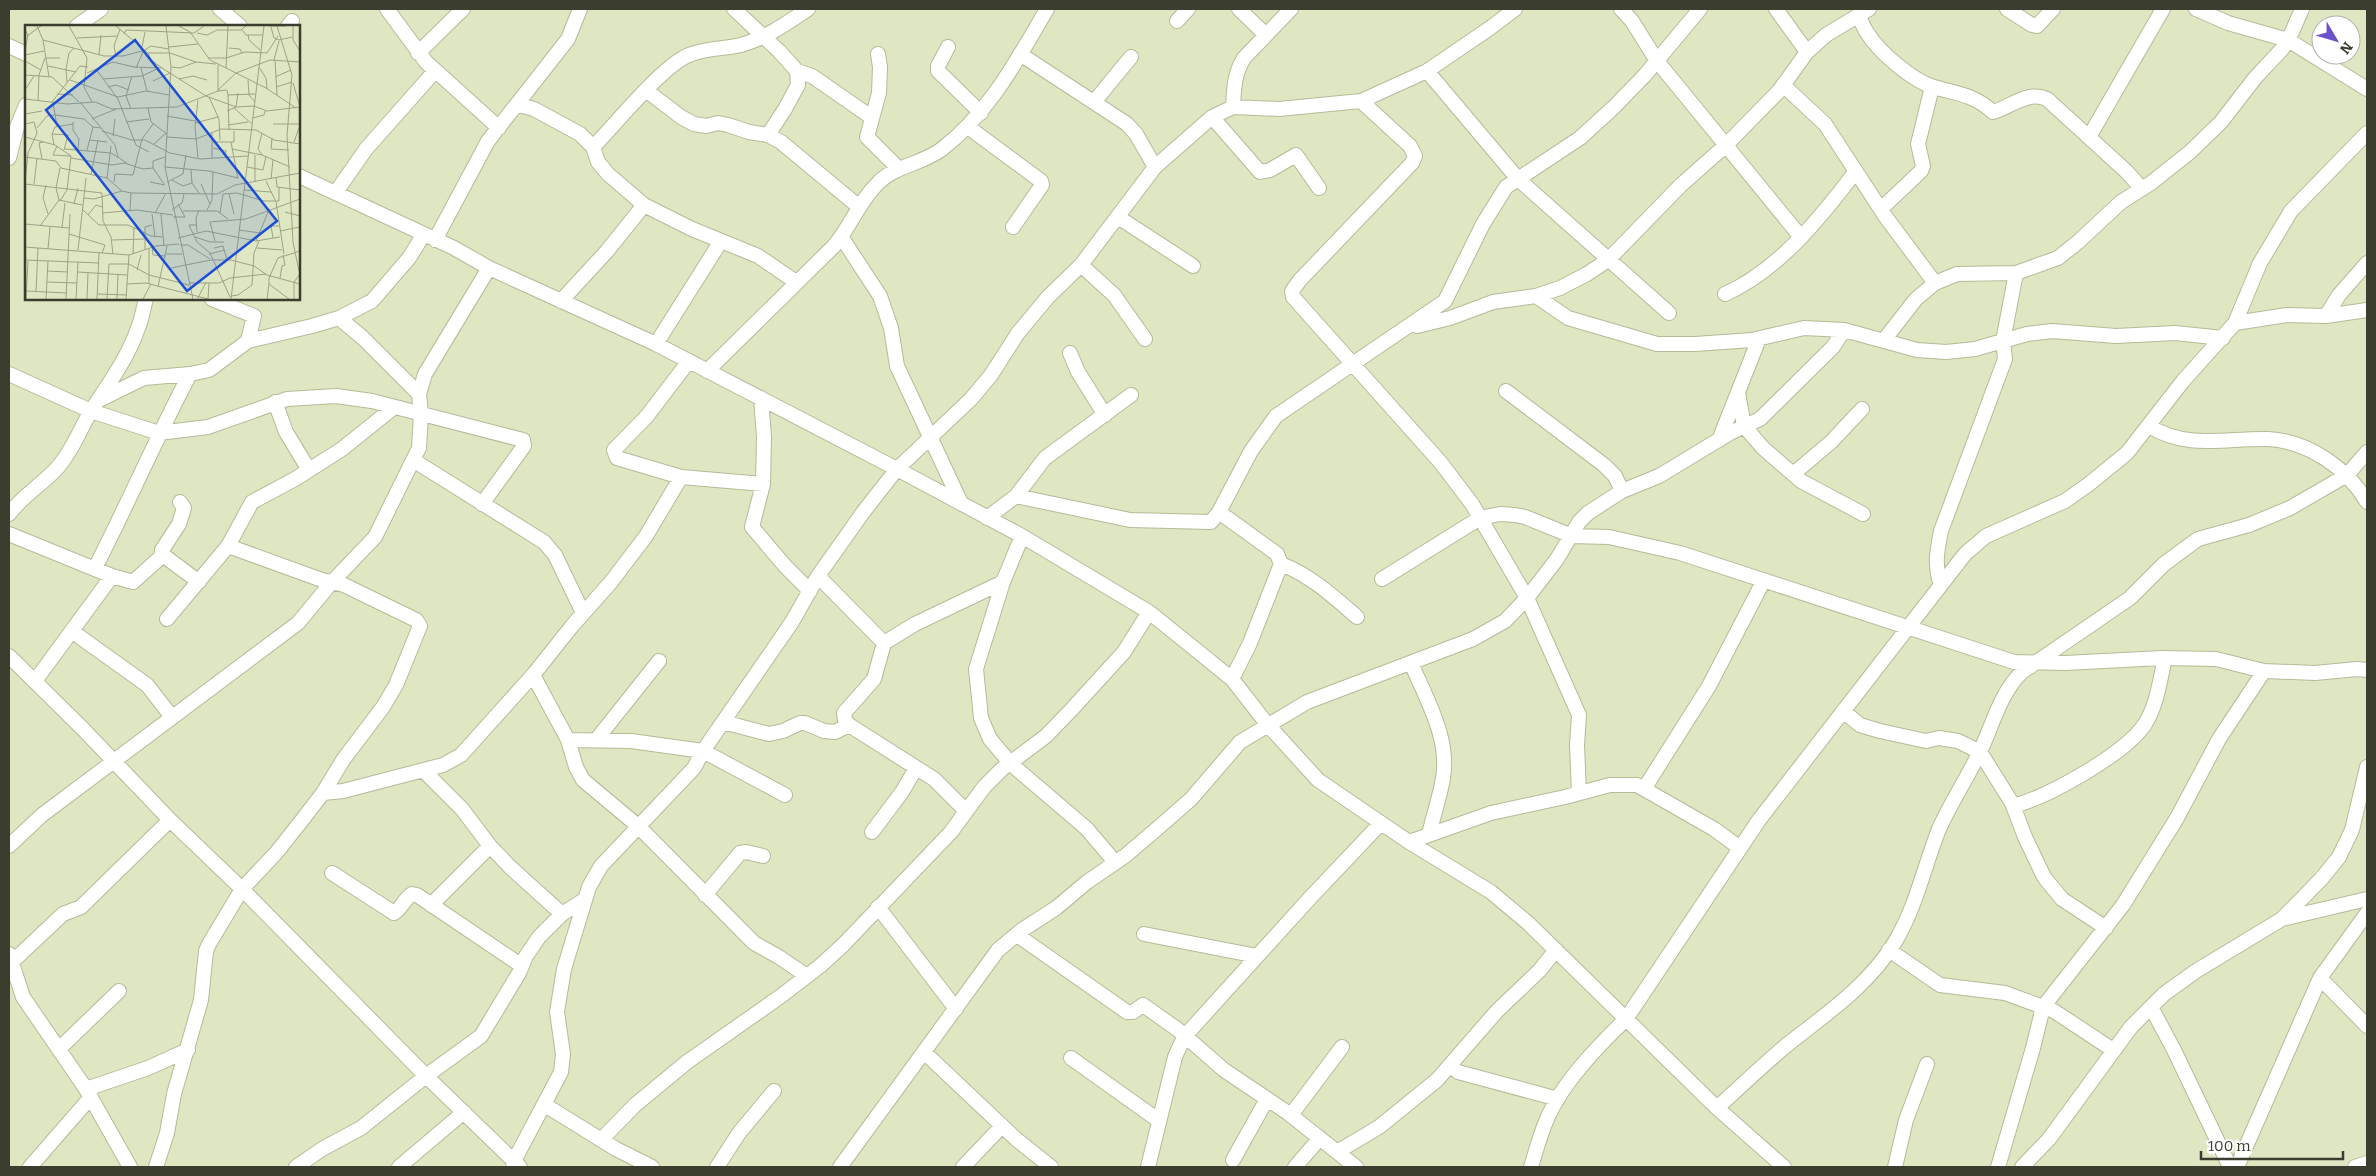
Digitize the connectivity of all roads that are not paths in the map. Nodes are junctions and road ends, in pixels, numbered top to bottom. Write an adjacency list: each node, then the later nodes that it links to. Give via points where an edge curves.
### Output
1 (101, 9): 23 (street)
2 (220, 9): 24 (street)
3 (387, 9): 31 (street)
4 (463, 9): 31 (street)
5 (580, 9): 46 (street, via 568,39)
6 (734, 9): 26 (street)
7 (808, 9): 26 (street)
8 (1047, 9): 34 (street)
9 (1188, 9): 22 (street)
10 (1239, 9): 25 (street)
11 (1291, 9): 25 (street)
12 (1515, 9): 39 (street)
13 (1621, 9): 36 (street)
14 (1700, 9): 36 (street)
15 (1776, 9): 30 (street)
16 (2008, 9): 17 (street, via 2037,26)
17 (2053, 9)
18 (2163, 9): 56 (street)
19 (2196, 9): 27 (street, via 2228,23)
20 (2302, 9): 27 (street)
21 (1864, 13): 30 (street, via 1826,35); 41 (street, via 1868,34 1890,58)
22 (1177, 21)
23 (78, 25)
24 (239, 25)
25 (1266, 35): 48 (street, via 1238,67)
26 (763, 37): 38 (street); 43 (street, via 741,45 689,54 664,72)
27 (2288, 40): 42 (street); 66 (street, via 2221,122 2190,152)
28 (9, 46): 32 (street)
29 (948, 48): 49 (street, via 938,71)
30 (1807, 52): 40 (street)
31 (418, 53): 37 (street)
32 (25, 54)
33 (878, 54): 50 (street, via 879,93)
34 (1020, 54): 45 (street); 49 (street)
35 (1130, 57): 45 (street)
36 (1657, 61): 57 (street); 64 (street, via 1614,108 1580,138)
37 (435, 71): 53 (street); 67 (street, via 366,149)
38 (797, 71): 50 (street, via 812,76); 55 (street, via 798,85)
39 (1427, 71): 44 (street); 64 (street)
40 (1783, 85): 57 (street); 62 (street, via 1818,116)
41 (1932, 87): 56 (street, via 1970,96 1993,112 2039,95); 70 (street, via 1918,144 1923,166)
42 (2367, 89)
43 (647, 91): 55 (street, via 694,124 718,123); 58 (street)
44 (1361, 101): 48 (street, via 1279,109); 106 (street, via 1410,146 1415,156 1292,291 1298,303)
45 (1094, 102): 60 (street, via 1127,124)
46 (519, 105): 53 (street); 58 (street, via 560,121)
47 (25, 107): 59 (street, via 16,127)
48 (1233, 107): 51 (street)
49 (981, 113): 52 (street)
50 (871, 117): 61 (street, via 866,136)
51 (1212, 118): 60 (street); 65 (street, via 1260,172 1296,155)
52 (968, 127): 61 (street, via 921,162); 72 (street, via 1041,181 1042,185)
53 (498, 128): 74 (street)
54 (2367, 133): 94 (street, via 2291,211 2260,263)
55 (768, 135): 69 (street, via 781,142)
56 (2089, 137): 66 (street)
57 (1725, 146): 73 (street); 77 (street, via 1681,185)
58 (593, 147): 68 (street, via 598,162 608,174)
59 (9, 158)
60 (1155, 167): 71 (street)
61 (899, 169): 69 (street, via 880,180)
62 (1856, 170): 70 (street); 73 (street)
63 (300, 176): 67 (street)
64 (1518, 178): 77 (street); 95 (street, via 1496,201 1444,301)
65 (1319, 188)
66 (2142, 189): 82 (street, via 2121,202 2058,258)
67 (336, 192): 74 (street)
68 (644, 205): 76 (street); 89 (street, via 607,252)
69 (858, 206): 75 (street)
70 (1881, 209): 84 (street)
71 (1118, 218): 79 (street); 80 (street)
72 (1013, 227)
73 (1800, 236): 85 (street, via 1764,271 1744,286)
74 (429, 237): 81 (street); 93 (street, via 372,301)
75 (842, 238): 83 (street); 125 (street, via 880,296 889,321 897,366)
76 (721, 241): 83 (street, via 758,256); 103 (street)
77 (1608, 260): 86 (street, via 1560,288); 91 (street)
78 (2367, 263): 92 (street, via 2339,295)
79 (1081, 265): 98 (street, via 1114,296); 125 (street, via 1018,333 971,399)
80 (1193, 266)
81 (489, 268): 89 (street); 112 (street, via 425,374)
82 (2016, 272): 84 (street, via 1957,274); 102 (street)
83 (796, 282): 107 (street)
84 (1935, 282): 100 (street, via 1916,299)
85 (1725, 294)
86 (1536, 296): 95 (street, via 1493,302); 99 (street, via 1568,318 1657,344)
87 (146, 300): 115 (street, via 138,330)
88 (214, 300): 101 (street, via 254,316)
89 (561, 300): 103 (street)
90 (2367, 310): 92 (street)
91 (1669, 313)
92 (2326, 316): 94 (street, via 2287,315)
93 (340, 318): 101 (street); 112 (street)
94 (2235, 323): 97 (street)
95 (1407, 329): 106 (street)
96 (1844, 330): 99 (street, via 1804,328); 100 (street); 122 (street, via 1795,386 1760,419)
97 (2223, 338): 102 (street, via 2052,331); 123 (street, via 2183,380)
98 (1145, 339)
99 (1759, 339): 111 (street)
100 (1884, 340): 102 (street, via 1917,350 1946,352 1975,349)
101 (248, 341): 109 (street, via 209,370)
102 (2003, 341): 160 (street, via 2005,359 1941,531 1936,572)
103 (656, 344): 105 (street)
104 (1070, 353): 121 (street)
105 (689, 361): 107 (street); 133 (street, via 648,416 614,450 617,458)
106 (1354, 364): 141 (street, via 1276,416 1251,451); 145 (street, via 1441,463)
107 (707, 370): 114 (street)
108 (9, 374): 119 (street)
109 (190, 374): 115 (street, via 144,378); 124 (street)
110 (1506, 392): 135 (street, via 1604,465 1615,476)
111 (1738, 393): 122 (street); 126 (street)
112 (419, 394): 120 (street)
113 (1131, 395): 121 (street)
114 (761, 398): 129 (street); 134 (street)
115 (101, 399): 119 (street)
116 (275, 402): 117 (street, via 336,396); 124 (street, via 208,427); 130 (street, via 286,432)
117 (392, 408): 120 (street); 130 (street, via 342,449)
118 (1862, 410): 131 (street, via 1832,442)
119 (91, 411): 124 (street); 142 (street, via 60,465 22,498)
120 (421, 414): 128 (street, via 419,448); 140 (street, via 523,440 524,446)
121 (1105, 415): 136 (street, via 1045,458)
122 (1744, 426): 126 (street); 131 (street)
123 (2149, 426): 132 (street, via 2161,434 2187,439 2283,441 2304,447); 160 (street, via 2127,453 2065,501 1976,543)
124 (159, 433): 152 (street)
125 (929, 437): 129 (street); 139 (street)
126 (1719, 440): 135 (street, via 1659,476)
127 (2367, 452): 132 (street)
128 (413, 460): 140 (street); 158 (street, via 375,537)
129 (897, 469): 139 (street); 154 (street)
130 (309, 470): 149 (street, via 252,502)
131 (1793, 474): 143 (street)
132 (2347, 475): 138 (street); 174 (street, via 2272,517 2198,539 2164,564 2130,598)
133 (681, 476): 134 (street); 164 (street, via 646,536)
134 (763, 484): 161 (street, via 752,527)
135 (1622, 492): 148 (street, via 1588,513)
136 (1016, 496): 141 (street, via 1130,520 1205,523 1211,522); 144 (street)
137 (180, 502): 150 (street, via 184,508 162,550)
138 (2367, 502)
139 (961, 503): 144 (street)
140 (482, 504): 164 (street, via 550,548)
141 (1219, 512): 151 (street, via 1277,554)
142 (9, 514)
143 (1863, 514)
144 (987, 518): 147 (street)
145 (1480, 518): 148 (street, via 1515,515); 155 (street); 162 (street)
146 (9, 534): 152 (street)
147 (1022, 536): 159 (street); 163 (street)
148 (1572, 536): 156 (street, via 1609,537 1680,553); 162 (street)
149 (228, 546): 157 (street); 158 (street)
150 (163, 555): 153 (street, via 136,581); 157 (street)
151 (1282, 564): 165 (street, via 1296,570); 178 (street)
152 (95, 568): 153 (street)
153 (112, 576): 168 (street)
154 (818, 576): 161 (street); 169 (street)
155 (1382, 579)
156 (1764, 580): 167 (street); 194 (street, via 1709,686)
157 (198, 582): 166 (street)
158 (332, 582): 181 (street, via 298,623); 195 (street, via 379,601 416,620 420,626 396,685 332,775)
159 (1003, 582): 169 (street, via 915,624); 190 (street, via 976,669 981,718 990,739)
160 (1941, 585): 167 (street)
161 (810, 591): 182 (street)
162 (1527, 598): 173 (street, via 1504,621 1481,634); 196 (street, via 1579,714 1576,745)
163 (1149, 612): 178 (street); 190 (street, via 1124,652 1046,736)
164 (583, 613): 177 (street)
165 (1357, 617)
166 (167, 619)
167 (1910, 628): 174 (street, via 2014,662); 180 (street)
168 (73, 632): 179 (street); 181 (street, via 147,685)
169 (884, 643): 184 (street, via 874,678 844,713)
170 (9, 656): 179 (street)
171 (2165, 658): 174 (street); 176 (street, via 2216,659); 198 (street, via 2150,714 2134,735 2064,785 2032,802)
172 (659, 661): 186 (street)
173 (1411, 663): 183 (street, via 1307,702); 204 (street, via 1436,721 1443,754 1443,777)
174 (2033, 663): 188 (street, via 2011,683)
175 (2367, 670): 176 (street, via 2315,674)
176 (2264, 671): 222 (street, via 2219,739 2197,784 2158,849)
177 (533, 675): 185 (street); 193 (street, via 461,755 443,765)
178 (1232, 680): 183 (street)
179 (35, 681): 189 (street)
180 (1843, 711): 188 (street, via 1860,725 1880,731 1926,741 1939,738 1958,741); 208 (street)
181 (172, 717): 189 (street)
182 (723, 722): 184 (street, via 769,734 800,723 835,732); 187 (street)
183 (1267, 724): 201 (street, via 1318,780); 210 (street, via 1240,742 1191,799)
184 (849, 726): 192 (street)
185 (568, 740): 186 (street); 202 (street, via 583,780)
186 (596, 740): 187 (street, via 630,740)
187 (702, 751): 197 (street); 202 (street, via 694,768)
188 (1980, 752): 198 (street); 226 (street, via 1938,832 1914,903)
189 (115, 761): 200 (street); 206 (street, via 42,815)
190 (1011, 764): 199 (street, via 1002,769); 210 (street, via 1086,828)
191 (2367, 767): 214 (street, via 2352,830 2339,857)
192 (916, 768): 199 (street, via 934,778); 203 (street)
193 (423, 770): 195 (street, via 343,791); 207 (street, via 462,808)
194 (1644, 789): 196 (street, via 1637,785 1610,785); 208 (street, via 1714,829)
195 (323, 793): 212 (street, via 276,853)
196 (1578, 794): 204 (street, via 1491,812)
197 (785, 795)
198 (2013, 806): 222 (street, via 2044,877 2062,899)
199 (965, 810): 217 (street, via 951,832)
200 (170, 820): 212 (street); 228 (street, via 81,907 63,914)
201 (1381, 823): 205 (street); 227 (street)
202 (638, 826): 213 (street); 215 (street, via 601,866)
203 (872, 832)
204 (1429, 834): 205 (street)
205 (1409, 842): 225 (street, via 1491,892)
206 (9, 846)
207 (490, 846): 216 (street); 220 (street)
208 (1740, 848): 236 (street)
209 (763, 856): 213 (street, via 740,853)
210 (1115, 862): 224 (street)
211 (332, 873): 216 (street, via 394,913 412,894)
212 (242, 889): 241 (street, via 206,951 201,1000); 247 (street)
213 (705, 895): 230 (street, via 754,943)
214 (2307, 895): 219 (street); 221 (street)
215 (584, 900): 220 (street); 252 (street, via 564,969 557,1012 564,1054 561,1072)
216 (432, 905): 229 (street)
217 (878, 907): 230 (street, via 843,945); 235 (street)
218 (2365, 910): 219 (street); 231 (street)
219 (2314, 912): 221 (street)
220 (562, 914): 229 (street, via 539,937)
221 (2282, 919): 234 (street, via 2196,970)
222 (2106, 928): 233 (street)
223 (1144, 934): 227 (street)
224 (1017, 935): 235 (street, via 998,950); 238 (street, via 1126,1012 1143,1006)
225 (1556, 950): 236 (street); 246 (street, via 1540,972 1497,1011)
226 (1889, 950): 233 (street, via 1940,984 2005,993); 253 (street, via 1870,975 1846,998 1757,1070)
227 (1256, 956): 238 (street)
228 (10, 958): 240 (street, via 23,997)
229 (522, 966): 247 (street, via 481,1036)
230 (807, 976): 259 (street, via 686,1062)
231 (2320, 978): 237 (street); 283 (street)
232 (119, 991): 240 (street)
233 (2043, 1007): 242 (street); 280 (street)
234 (2150, 1007): 242 (street); 282 (street)
235 (956, 1009): 243 (street)
236 (1626, 1019): 251 (street, via 1602,1042); 253 (street)
237 (2367, 1026)
238 (1184, 1037): 250 (street); 256 (street, via 1175,1057)
239 (1342, 1047): 255 (street)
240 (59, 1049): 249 (street)
241 (188, 1050): 249 (street); 268 (street)
242 (2113, 1050): 281 (street, via 2049,1140)
243 (924, 1052): 257 (street); 263 (street)
244 (1071, 1058): 256 (street)
245 (1927, 1064): 279 (street, via 1906,1120)
246 (1451, 1066): 251 (street, via 1458,1072); 260 (street, via 1401,1111)
247 (426, 1076): 254 (street); 269 (street, via 360,1128)
248 (774, 1090): 272 (street)
249 (88, 1093): 266 (street); 267 (street)
250 (1267, 1099): 255 (street); 261 (street)
251 (1558, 1099): 277 (street, via 1547,1118)
252 (545, 1105): 259 (street); 264 (street)
253 (1718, 1108): 278 (street)
254 (464, 1112): 264 (street); 270 (street)
255 (1291, 1115): 258 (street)
256 (1158, 1120): 274 (street)
257 (1002, 1126): 265 (street); 273 (street)
258 (1320, 1138): 260 (street); 275 (street)
259 (601, 1140): 271 (street)
260 (1337, 1152): 276 (street)
261 (1233, 1160)
262 (2367, 1163): 284 (street)
263 (846, 1164)
264 (516, 1165)
265 (1047, 1166)
266 (30, 1167)
267 (130, 1167)
268 (156, 1167)
269 (296, 1167)
270 (399, 1167)
271 (652, 1167)
272 (717, 1167)
273 (964, 1167)
274 (1148, 1167)
275 (1294, 1167)
276 (1356, 1167)
277 (1531, 1167)
278 (1784, 1167)
279 (1895, 1167)
280 (1998, 1167)
281 (2022, 1167)
282 (2230, 1167)
283 (2237, 1167)
284 (2355, 1167)

